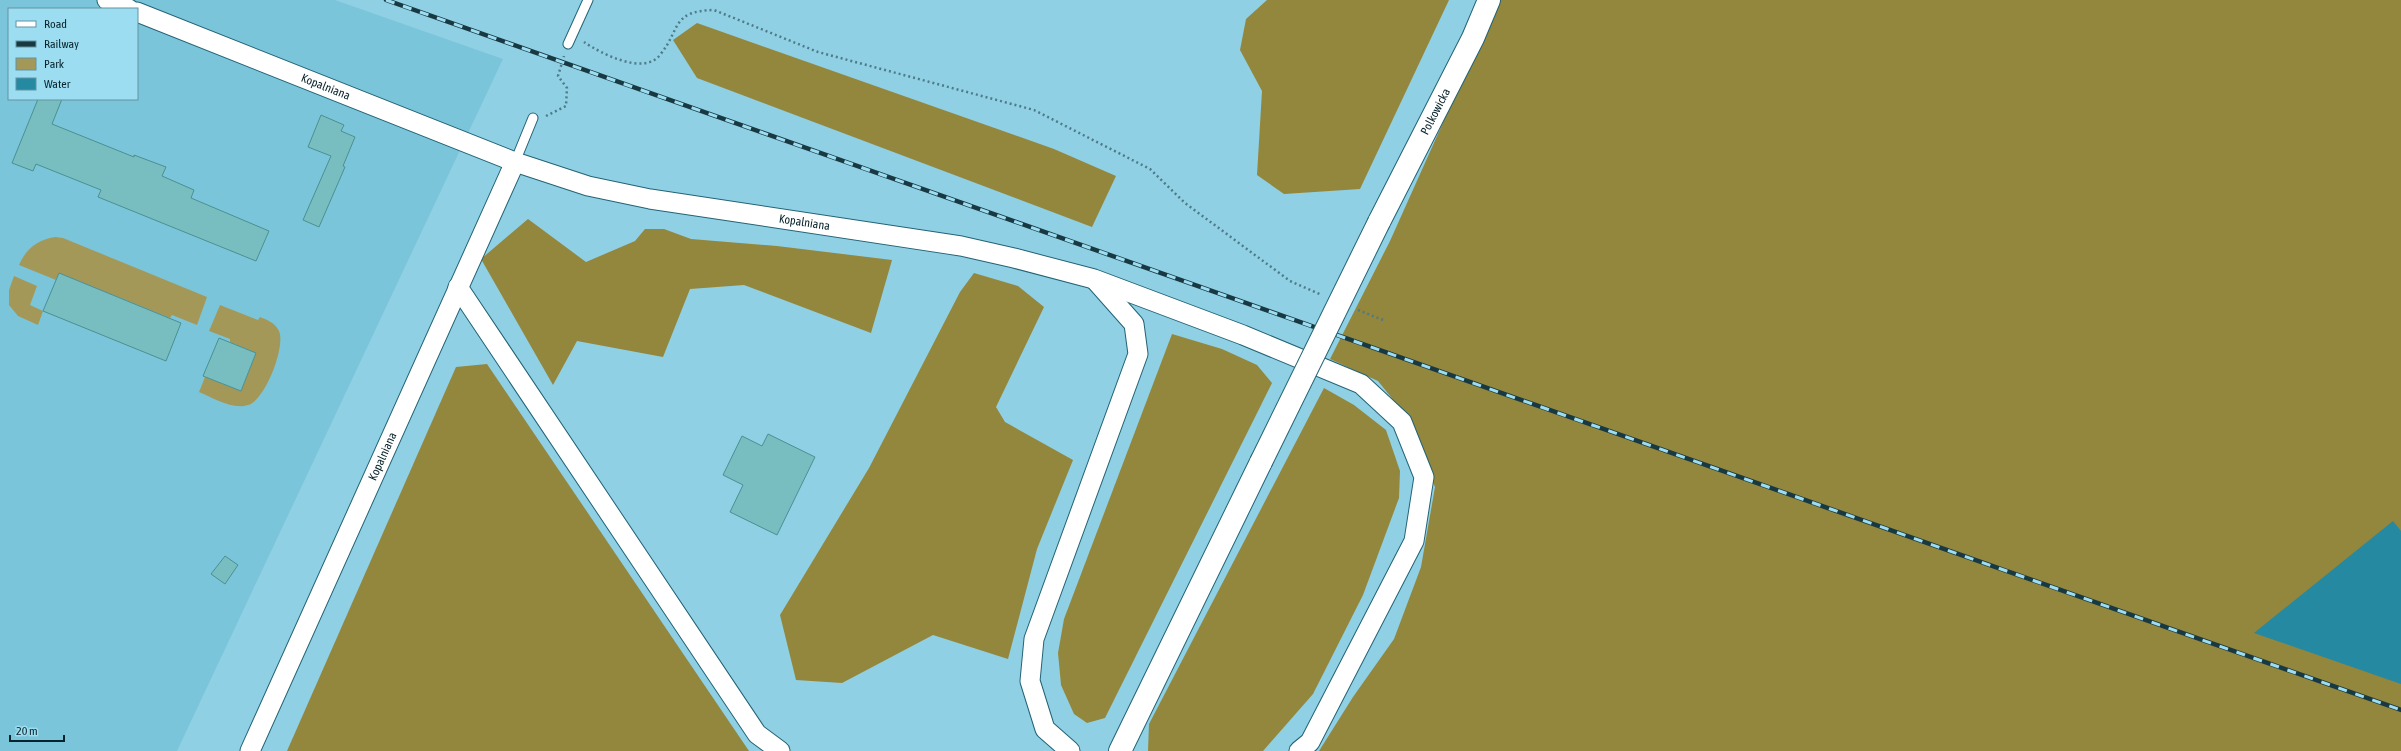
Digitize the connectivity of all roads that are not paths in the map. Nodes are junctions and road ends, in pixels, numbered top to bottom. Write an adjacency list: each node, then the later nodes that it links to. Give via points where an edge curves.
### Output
1 (107, 0): 4 (street)
2 (588, 0): 6 (lane)
3 (1489, 0): 14 (main road, Polkowicka, bridge, via 1473,38 1379,222)
4 (127, 8)
5 (138, 12): 8 (street, Kopalniana)
6 (570, 39)
7 (532, 121): 8 (lane)
8 (515, 162): 9 (street, Kopalniana, via 588,186 634,196 961,246); 10 (street, Kopalniana)
9 (1094, 279): 13 (street, via 1134,324 1138,354 1034,639 1030,681 1045,729); 15 (street, Kopalniana, via 1243,334 1361,384 1402,422 1424,477 1414,541 1310,742)
10 (458, 287): 11 (street, Kopalniana); 12 (street, via 757,734)
11 (250, 751)
12 (780, 751)
13 (1070, 751)
14 (1120, 751)
15 (1299, 751)

